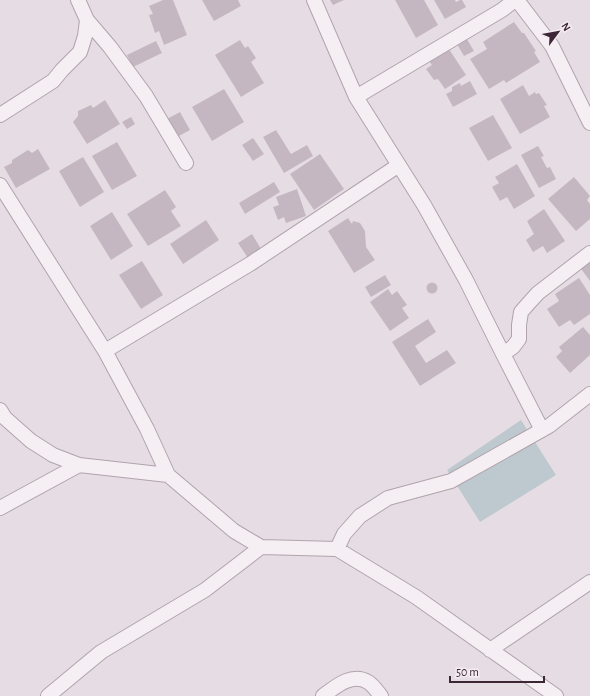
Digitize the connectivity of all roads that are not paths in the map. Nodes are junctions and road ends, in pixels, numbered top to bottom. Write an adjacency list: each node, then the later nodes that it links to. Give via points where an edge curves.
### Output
1 (78, 0): 5 (street)
2 (314, 0): 6 (street)
3 (511, 0): 6 (street, via 502,10)
4 (517, 0): 8 (street, via 552,46)
5 (87, 20): 7 (street, via 80,52 53,82); 9 (street, via 146,96)
6 (356, 97): 10 (street)
7 (0, 115)
8 (590, 123)
9 (186, 163)
10 (399, 165): 13 (street, via 250,264); 14 (street, via 466,280)
11 (0, 185): 13 (street)
12 (590, 254): 14 (street, via 538,293 521,312 519,338 513,347)
13 (105, 351): 19 (street)
14 (503, 354): 17 (street)
15 (590, 394): 17 (street)
16 (0, 410): 18 (street, via 30,442)
17 (542, 430): 22 (street, via 451,481 388,498 360,516 344,534)
18 (79, 465): 19 (street); 20 (street)
19 (168, 475): 21 (street, via 234,531)
20 (0, 508)
21 (261, 547): 22 (street); 25 (street, via 205,590 101,652)
22 (337, 548): 24 (street, via 416,597)
23 (590, 582): 24 (street)
24 (490, 650): 28 (street)
25 (48, 696)
26 (323, 696): 27 (street, via 350,679 359,678 368,682)
27 (381, 696)
28 (556, 696)

